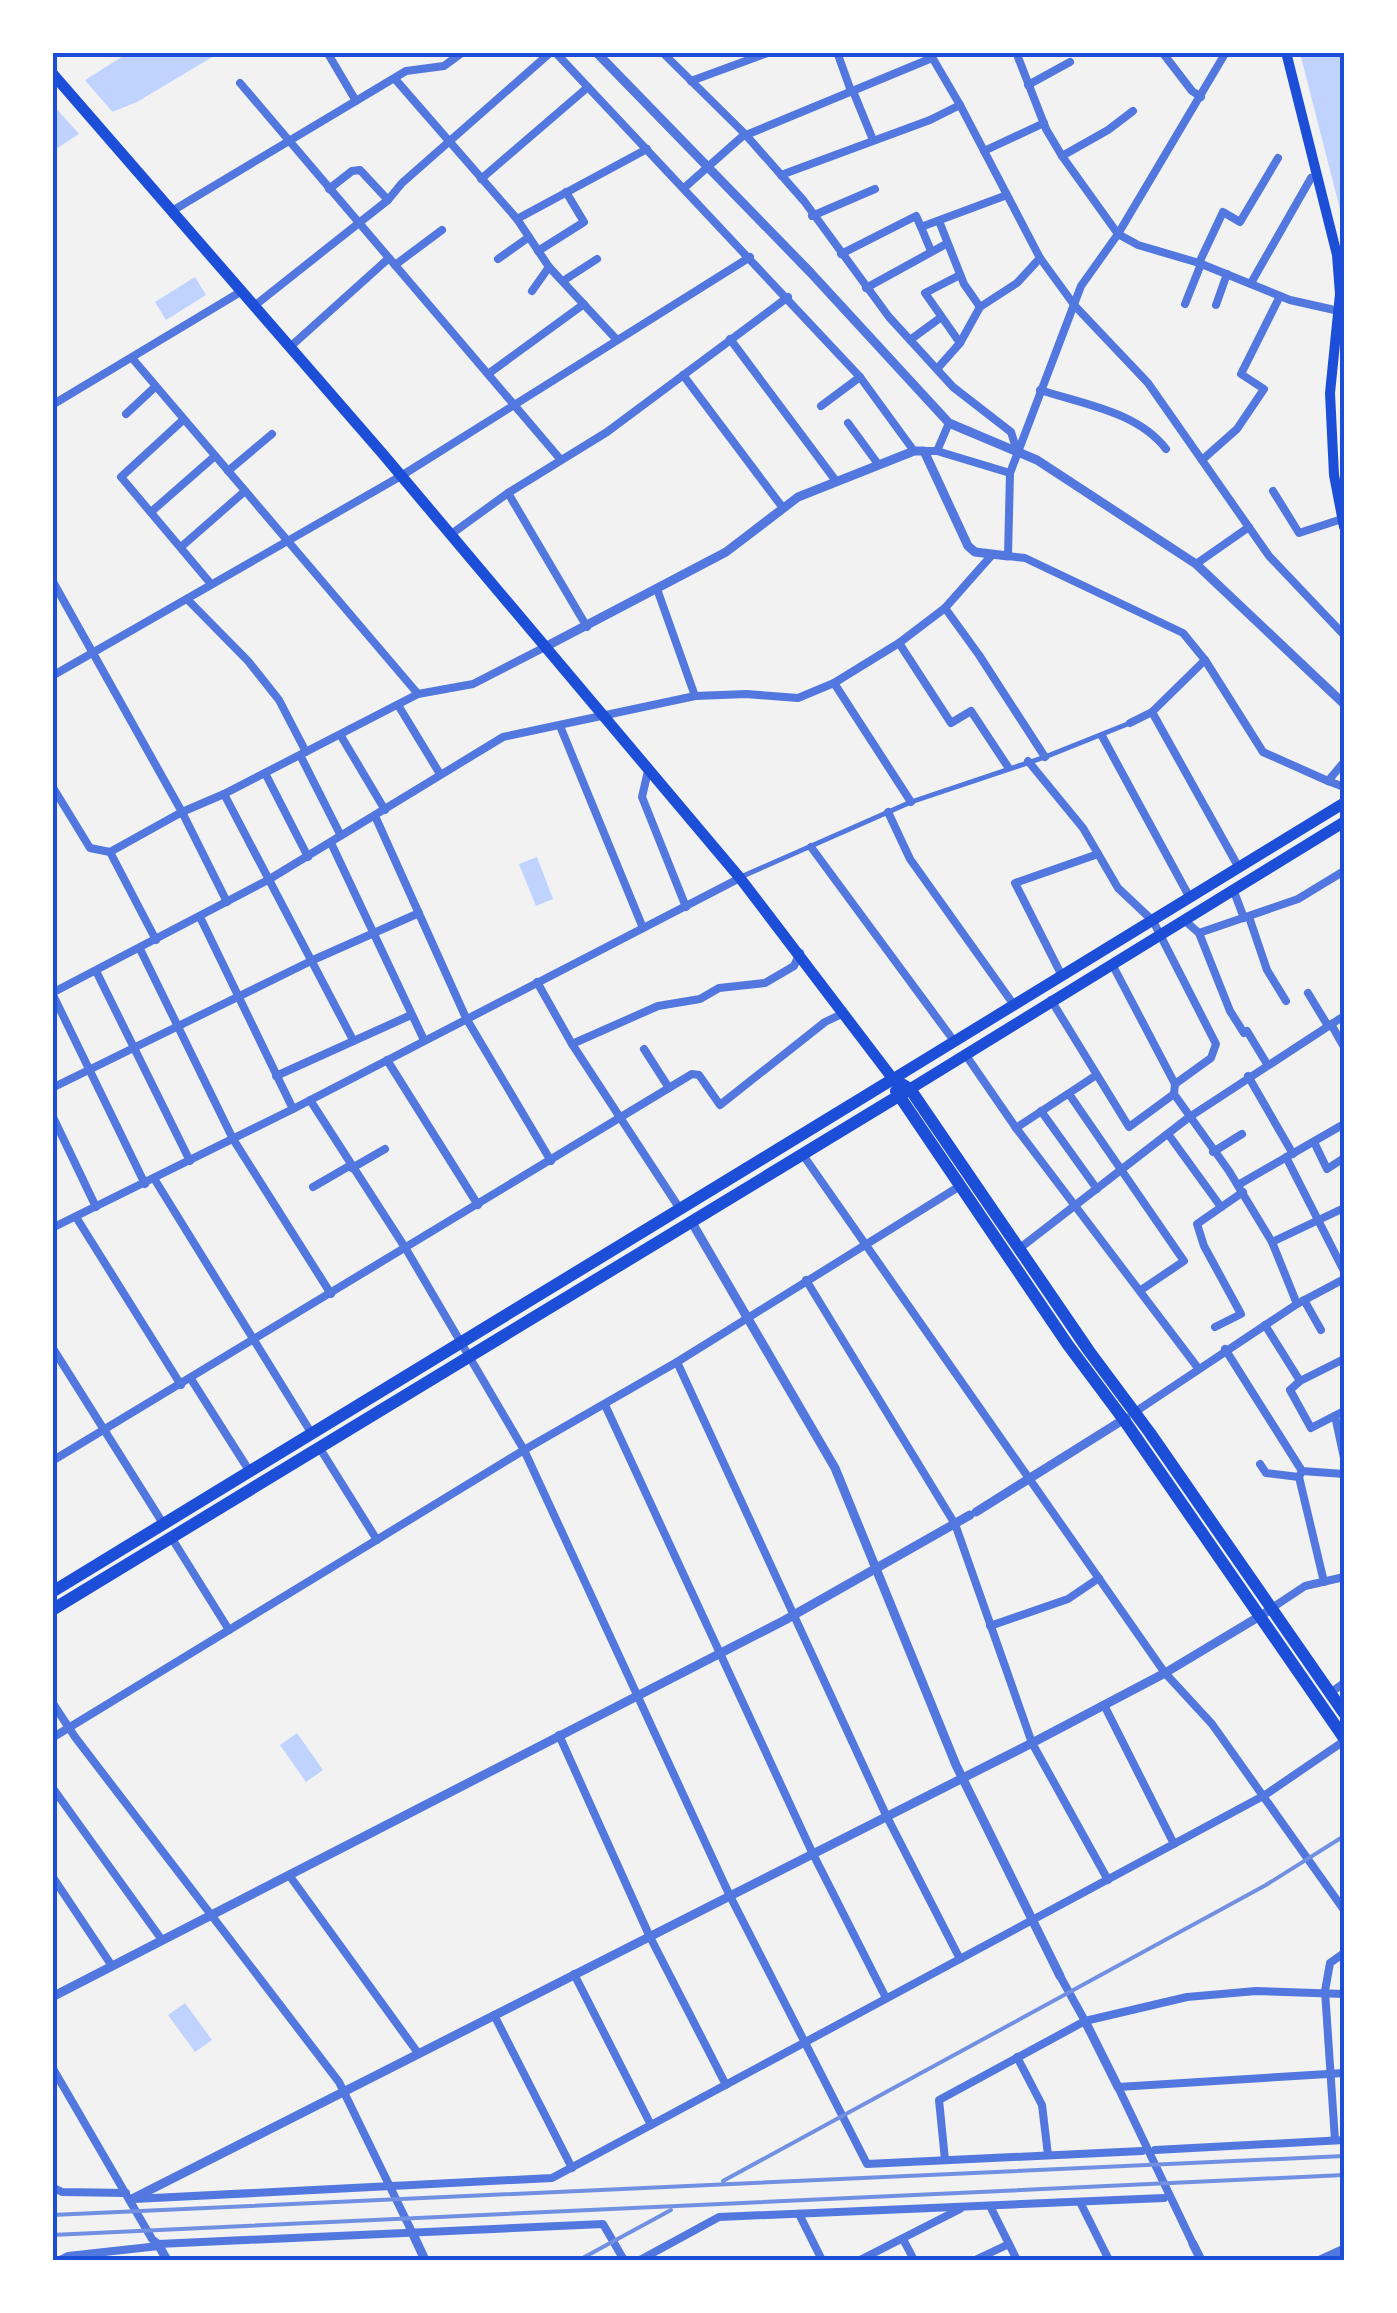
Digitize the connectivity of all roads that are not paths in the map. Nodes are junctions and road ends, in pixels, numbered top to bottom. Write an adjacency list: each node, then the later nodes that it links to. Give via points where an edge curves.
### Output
1 (327, 52): 22 (street)
2 (463, 52): 15 (street, via 444,66)
3 (553, 52): 19 (street); 29 (street)
4 (596, 52): 34 (street)
5 (662, 52): 16 (street)
6 (836, 52): 20 (street)
7 (1016, 52): 18 (street)
8 (1162, 52): 21 (street)
9 (1226, 52): 21 (street)
10 (1286, 52): 81 (main road, via 1337,255)
11 (770, 53): 16 (street)
12 (930, 55): 20 (street); 23 (street)
13 (1070, 62): 18 (street)
14 (55, 76): 44 (main road)
15 (394, 79): 22 (street); 29 (street)
16 (691, 81): 26 (street)
17 (240, 84): 28 (street)
18 (1028, 85): 25 (street)
19 (588, 87): 30 (street); 37 (street)
20 (852, 91): 26 (street); 27 (street)
21 (1202, 97): 51 (street)
22 (356, 101): 28 (street)
23 (960, 105): 27 (street); 31 (street)
24 (1133, 111): 32 (street)
25 (1044, 123): 31 (street); 32 (street)
26 (746, 134): 34 (street); 35 (street)
27 (873, 140): 35 (street)
28 (289, 141): 39 (street); 44 (street)
29 (450, 142): 37 (street); 43 (street)
30 (648, 150): 38 (street); 41 (street)
31 (984, 151): 42 (street)
32 (1062, 156): 51 (street)
33 (1278, 158): 62 (street, via 1240,222 1223,212)
34 (708, 167): 38 (street); 101 (street)
35 (781, 175): 45 (street)
36 (1311, 178): 69 (street)
37 (481, 179): 46 (street)
38 (684, 188): 57 (street)
39 (329, 189): 43 (street, via 360,170); 48 (street)
40 (876, 189): 45 (street)
41 (566, 192): 46 (street); 54 (street, via 584,222)
42 (1007, 195): 47 (street); 58 (street)
43 (388, 200): 48 (street)
44 (172, 211): 72 (main road)
45 (812, 216): 56 (street)
46 (516, 219): 52 (street)
47 (938, 221): 49 (street); 53 (street)
48 (360, 224): 61 (street); 78 (street)
49 (921, 227): 55 (street); 56 (street, via 916,216)
50 (442, 230): 61 (street)
51 (1118, 234): 62 (street); 79 (street)
52 (529, 237): 54 (street); 59 (street)
53 (946, 244): 55 (street); 66 (street)
54 (538, 250): 63 (street)
55 (932, 251): 70 (street)
56 (842, 254): 70 (street)
57 (750, 257): 74 (street); 84 (street)
58 (1040, 258): 79 (street); 80 (street)
59 (498, 259)
60 (597, 259): 67 (street)
61 (392, 261): 87 (street); 90 (street)
62 (1200, 264): 65 (street); 76 (street)
63 (549, 266): 67 (street); 71 (street)
64 (940, 273): 68 (street)
65 (1227, 274): 69 (street); 77 (street)
66 (960, 275): 68 (street); 80 (street)
67 (563, 281): 75 (street)
68 (945, 282): 82 (street, via 925,293)
69 (1251, 283): 73 (street)
70 (866, 288): 85 (street)
71 (532, 291)
72 (242, 292): 78 (main road); 88 (street)
73 (1280, 296): 81 (street); 109 (street, via 1240,374 1264,389 1237,430)
74 (788, 297): 83 (street); 92 (street)
75 (584, 304): 84 (street); 90 (street)
76 (1185, 304)
77 (1216, 304)
78 (254, 306): 87 (main road)
79 (1074, 306): 94 (street); 102 (street, via 1148,383)
80 (980, 307): 86 (street)
81 (1338, 311): 120 (main road, via 1330,392)
82 (940, 318): 85 (street); 86 (street)
83 (730, 339): 91 (street); 114 (street)
84 (617, 340): 95 (street)
85 (910, 340): 89 (street)
86 (960, 342): 89 (street)
87 (290, 346): 113 (main road)
88 (132, 358): 93 (street); 96 (street)
89 (937, 369): 106 (street, via 1010,432)
90 (488, 374): 95 (street)
91 (683, 375): 108 (street); 118 (street)
92 (860, 377): 97 (street); 104 (street)
93 (155, 387): 98 (street); 99 (street)
94 (1040, 390): 102 (street, via 1105,408 1149,431 1164,447); 106 (street)
95 (514, 404): 108 (street); 113 (street)
96 (52, 405)
97 (822, 406)
98 (126, 414)
99 (183, 420): 107 (street); 119 (street, via 121,477)
100 (848, 423): 110 (street)
101 (948, 423): 105 (street); 106 (street)
102 (1180, 431): 109 (street)
103 (272, 434): 111 (street)
104 (919, 451): 105 (street); 110 (street); 125 (street, via 968,546)
105 (938, 451): 112 (street)
106 (1017, 451): 112 (street); 127 (street, via 1093,493)
107 (214, 456): 111 (street); 119 (street)
108 (561, 460): 117 (street)
109 (1202, 460): 121 (street)
110 (878, 464): 114 (street)
111 (228, 471): 116 (street)
112 (1010, 474): 126 (street)
113 (401, 476): 122 (main road); 123 (street)
114 (836, 481): 118 (street)
115 (1273, 490): 120 (street, via 1299,533)
116 (245, 491): 123 (street); 124 (street)
117 (508, 493): 122 (street); 133 (street)
118 (783, 508): 130 (street, via 726,552)
119 (150, 512): 124 (street)
120 (1343, 523)
121 (1249, 528): 127 (street); 134 (street)
122 (450, 535): 136 (main road)
123 (286, 540): 129 (street); 141 (street)
124 (181, 547): 129 (street)
125 (991, 556): 126 (street); 132 (street)
126 (1008, 556): 138 (street, via 1173,626)
127 (1196, 564): 143 (street)
128 (52, 580): 137 (street)
129 (211, 584): 131 (street)
130 (657, 589): 133 (street); 142 (street)
131 (186, 599): 137 (street); 151 (street, via 278,700)
132 (944, 608): 135 (street); 152 (street)
133 (587, 627): 136 (street)
134 (1344, 635)
135 (898, 643): 140 (street); 155 (street, via 951,722 971,711)
136 (544, 647): 141 (street, via 473,684); 146 (main road)
137 (94, 652): 139 (street); 166 (street)
138 (1205, 660): 145 (street); 159 (street, via 1263,752)
139 (52, 676)
140 (834, 683): 142 (street, via 798,698); 163 (street)
141 (418, 694): 144 (street)
142 (695, 696): 146 (street)
143 (1344, 704)
144 (398, 706): 149 (street); 158 (street)
145 (1152, 712): 147 (street); 176 (street)
146 (601, 715): 148 (street); 156 (main road)
147 (1130, 724): 150 (street)
148 (560, 726): 158 (street, via 503,738); 189 (street)
149 (340, 736): 151 (street); 165 (street)
150 (1102, 736): 152 (street); 181 (street)
151 (303, 754): 157 (street); 170 (street)
152 (1045, 757): 153 (street)
153 (1028, 762): 155 (street); 174 (street)
154 (1344, 762): 159 (street)
155 (1008, 767): 163 (street)
156 (648, 771): 178 (main road); 183 (street, via 642,797)
157 (266, 773): 162 (street); 175 (street)
158 (440, 774): 165 (street)
159 (1328, 781): 161 (street)
160 (52, 786): 173 (street, via 90,848)
161 (1344, 787)
162 (224, 794): 166 (street); 179 (street)
163 (911, 802): 167 (street)
164 (1344, 803): 176 (main road)
165 (385, 810): 168 (street)
166 (182, 812): 173 (street); 182 (street)
167 (888, 812): 172 (street); 206 (street, via 910,859)
168 (374, 816): 170 (street); 184 (street)
169 (1344, 822): 180 (main road)
170 (340, 834): 171 (street)
171 (332, 843): 175 (street); 190 (street)
172 (811, 848): 178 (street); 215 (street)
173 (110, 852): 193 (street)
174 (1098, 854): 188 (street, via 1118,888); 199 (street, via 1014,883)
175 (308, 856): 179 (street)
176 (1239, 868): 181 (main road)
177 (1344, 871): 186 (street, via 1298,900)
178 (740, 878): 183 (street); 195 (main road)
179 (268, 880): 182 (street); 196 (street)
180 (1233, 889): 186 (street); 187 (main road)
181 (1190, 898): 188 (main road)
182 (227, 902): 185 (street)
183 (686, 906): 189 (street)
184 (418, 913): 190 (street); 210 (street)
185 (200, 917): 193 (street); 203 (street)
186 (1246, 917): 192 (street); 205 (street)
187 (1184, 920): 191 (main road); 192 (street)
188 (1153, 921): 191 (street); 199 (main road)
189 (643, 928): 200 (street)
190 (374, 934): 196 (street); 208 (street)
191 (1161, 934): 197 (main road); 228 (street, via 1216,1044 1210,1058)
192 (1200, 934): 222 (street, via 1230,1012)
193 (156, 940): 194 (street)
194 (140, 949): 198 (street); 212 (street)
195 (800, 954): 207 (main road); 216 (street, via 794,966 765,983 658,1006)
196 (313, 960): 203 (street); 213 (street)
197 (1112, 964): 204 (main road); 228 (street)
198 (96, 971): 201 (street); 218 (street)
199 (1062, 976): 206 (main road)
200 (538, 982): 210 (street); 216 (street)
201 (52, 993): 223 (street)
202 (1308, 993): 211 (street)
203 (238, 997): 212 (street); 224 (street)
204 (1051, 1000): 220 (main road); 225 (street)
205 (1286, 1001)
206 (1014, 1005): 215 (main road)
207 (844, 1013): 227 (main road); 230 (street, via 720,1106 700,1075)
208 (411, 1015): 213 (street); 214 (street)
209 (1344, 1016): 211 (street)
210 (466, 1018): 214 (street); 252 (street)
211 (1330, 1025): 217 (street); 222 (street)
212 (178, 1028): 218 (street); 244 (street)
213 (353, 1040): 224 (street)
214 (424, 1040): 221 (street)
215 (954, 1042): 227 (main road)
216 (572, 1044): 238 (street)
217 (1344, 1046)
218 (136, 1048): 223 (street); 251 (street)
219 (644, 1048): 230 (street)
220 (965, 1054): 231 (main road); 241 (street)
221 (387, 1060): 234 (street); 260 (street)
222 (1266, 1064): 226 (street)
223 (91, 1070): 229 (street); 255 (street)
224 (276, 1076): 235 (street)
225 (1095, 1076): 232 (street); 233 (street, via 1129,1127)
226 (1248, 1076): 239 (street); 249 (street)
227 (893, 1079): 231 (highway); 265 (highway)
228 (1175, 1084): 233 (street)
229 (52, 1088)
230 (669, 1088): 238 (street)
231 (904, 1093): 248 (highway); 256 (highway); 272 (highway)
232 (1070, 1094): 236 (street); 254 (street)
233 (1174, 1094): 239 (street)
234 (310, 1100): 235 (street); 253 (street)
235 (292, 1110): 244 (street)
236 (1041, 1111): 241 (street); 258 (street)
237 (52, 1115): 261 (street)
238 (623, 1118): 252 (street); 265 (street)
239 (1188, 1118): 242 (street); 247 (street)
240 (1344, 1124): 245 (street)
241 (1016, 1128): 262 (street)
242 (1168, 1134): 254 (street); 263 (street)
243 (1242, 1134): 247 (street)
244 (234, 1139): 251 (street); 280 (street)
245 (1314, 1142): 249 (street); 250 (street, via 1328,1169)
246 (384, 1149): 253 (street)
247 (1213, 1152): 259 (street)
248 (803, 1155): 268 (highway); 271 (street)
249 (1289, 1155): 259 (street); 267 (street)
250 (1344, 1158)
251 (190, 1161): 255 (street)
252 (551, 1161): 260 (street)
253 (352, 1166): 257 (street); 274 (street)
254 (1122, 1170): 258 (street); 275 (street)
255 (150, 1182): 261 (street); 286 (street)
256 (960, 1186): 271 (street); 298 (highway, via 1068,1345)
257 (313, 1187)
258 (1097, 1189): 262 (street)
259 (1240, 1189): 263 (street); 270 (street)
260 (478, 1205): 274 (street)
261 (96, 1207): 266 (street)
262 (1074, 1207): 272 (street); 279 (street)
263 (1221, 1207): 273 (street, via 1197,1224)
264 (1344, 1208): 267 (street)
265 (680, 1209): 289 (highway)
266 (76, 1217): 269 (street); 295 (street)
267 (1320, 1220): 270 (street); 276 (street)
268 (691, 1221): 282 (street); 289 (highway)
269 (52, 1228)
270 (1272, 1242): 281 (street)
271 (866, 1243): 278 (street); 309 (street)
272 (1020, 1248): 298 (highway)
273 (1205, 1248): 275 (street); 284 (street, via 1241,1314)
274 (406, 1249): 280 (street); 289 (street)
275 (1184, 1261): 279 (street)
276 (1344, 1271)
277 (1344, 1279): 281 (street)
278 (806, 1280): 282 (street); 310 (street)
279 (1141, 1290): 292 (street)
280 (331, 1294): 286 (street)
281 (1300, 1302): 283 (street); 285 (street)
282 (749, 1316): 291 (street); 313 (street, via 834,1468)
283 (1265, 1325): 288 (street); 294 (street)
284 (1214, 1327)
285 (1321, 1330)
286 (256, 1340): 293 (street); 301 (street)
287 (52, 1347): 300 (street)
288 (1225, 1349): 292 (street); 307 (street)
289 (464, 1350): 301 (highway); 302 (street)
290 (1344, 1359): 294 (street)
291 (677, 1362): 296 (street); 320 (street)
292 (1198, 1368): 298 (street)
293 (191, 1379): 295 (street); 306 (street)
294 (1300, 1381): 299 (street, via 1290,1390 1311,1428)
295 (181, 1385): 300 (street)
296 (605, 1405): 302 (street); 323 (street)
297 (1344, 1411): 299 (street)
298 (1129, 1416): 309 (street); 319 (highway)
299 (1335, 1416): 303 (street)
300 (105, 1429): 304 (street); 311 (street)
301 (316, 1440): 306 (highway); 311 (highway); 312 (street)
302 (524, 1450): 312 (street); 327 (street)
303 (1344, 1458)
304 (52, 1461)
305 (1260, 1464): 307 (street, via 1266,1473)
306 (250, 1472): 311 (highway)
307 (1300, 1474): 308 (street); 316 (street)
308 (1344, 1474)
309 (1030, 1479): 310 (street); 315 (street)
310 (955, 1524): 313 (street); 321 (street)
311 (167, 1531): 317 (highway); 318 (highway); 322 (street)
312 (377, 1540): 322 (street)
313 (874, 1570): 320 (street); 336 (street)
314 (1344, 1577): 316 (street)
315 (1099, 1578): 321 (street, via 1068,1599); 324 (street)
316 (1324, 1582): 319 (street, via 1305,1586)
317 (52, 1592)
318 (52, 1610)
319 (1264, 1613): 324 (street); 326 (highway); 334 (highway)
320 (792, 1616): 323 (street); 339 (street)
321 (990, 1626): 335 (street)
322 (229, 1630): 331 (street)
323 (720, 1652): 327 (street); 341 (street)
324 (1165, 1673): 329 (street); 338 (street)
325 (1344, 1683): 326 (street)
326 (1330, 1692): 330 (highway)
327 (638, 1694): 332 (street); 345 (street)
328 (52, 1702): 331 (street)
329 (1104, 1705): 335 (street); 340 (street)
330 (1344, 1713)
331 (68, 1728): 333 (street); 347 (street)
332 (558, 1735): 342 (street); 349 (street)
333 (52, 1738)
334 (1344, 1740): 338 (street)
335 (1032, 1743): 336 (street); 344 (street)
336 (962, 1777): 339 (street); 348 (street)
337 (52, 1787): 350 (street)
338 (1265, 1795): 340 (street); 346 (street)
339 (886, 1815): 341 (street); 352 (street)
340 (1174, 1844): 344 (street)
341 (812, 1852): 345 (street); 359 (street)
342 (289, 1875): 347 (street); 363 (street)
343 (52, 1876): 353 (street)
344 (1108, 1880): 348 (street)
345 (729, 1894): 349 (street); 362 (street)
346 (1344, 1910)
347 (212, 1915): 350 (street); 370 (street)
348 (1034, 1922): 352 (street); 355 (street)
349 (650, 1935): 354 (street); 368 (street)
350 (162, 1940): 353 (street)
351 (1344, 1953): 356 (street, via 1330,1963)
352 (960, 1959): 359 (street)
353 (112, 1966): 358 (street)
354 (574, 1974): 360 (street); 371 (street)
355 (1060, 1976): 361 (street)
356 (1325, 1991): 357 (street); 361 (street, via 1187,1997); 366 (street)
357 (1344, 1994)
358 (52, 1997)
359 (886, 1998): 362 (street)
360 (494, 2015): 363 (street); 377 (street)
361 (1085, 2022): 364 (street); 369 (street)
362 (805, 2042): 368 (street); 376 (street, via 867,2164)
363 (418, 2054): 370 (street)
364 (1017, 2057): 375 (street, via 1042,2105); 376 (street, via 939,2100)
365 (52, 2067): 380 (street)
366 (1331, 2072): 367 (street); 369 (street); 372 (street)
367 (1344, 2073)
368 (726, 2085): 371 (street)
369 (1118, 2087): 389 (street)
370 (344, 2091): 378 (street); 380 (street)
371 (650, 2125): 377 (street)
372 (1340, 2140): 373 (street)
373 (1155, 2150)
374 (1142, 2151): 375 (street)
375 (1048, 2155): 376 (street)
376 (945, 2160)
377 (572, 2168): 378 (street, via 552,2178)
378 (390, 2185): 380 (street); 386 (street)
379 (52, 2187): 380 (street)
380 (128, 2197): 390 (street)
381 (1164, 2198): 382 (street)
382 (1080, 2202): 383 (street); 402 (street)
383 (990, 2206): 384 (street); 388 (street)
384 (964, 2207): 385 (street); 387 (street)
385 (799, 2214): 396 (street, via 719,2217); 397 (street)
386 (412, 2232): 390 (street); 394 (street); 395 (street, via 603,2224)
387 (903, 2238): 398 (street); 399 (street)
388 (1009, 2244): 400 (street); 401 (street)
389 (1193, 2244): 403 (street)
390 (158, 2245): 392 (street); 393 (street)
391 (1344, 2249): 404 (street)
392 (60, 2260)
393 (167, 2260)
394 (422, 2260)
395 (624, 2260)
396 (640, 2260)
397 (822, 2260)
398 (860, 2260)
399 (914, 2260)
400 (975, 2260)
401 (1017, 2260)
402 (1108, 2260)
403 (1202, 2260)
404 (1320, 2260)

